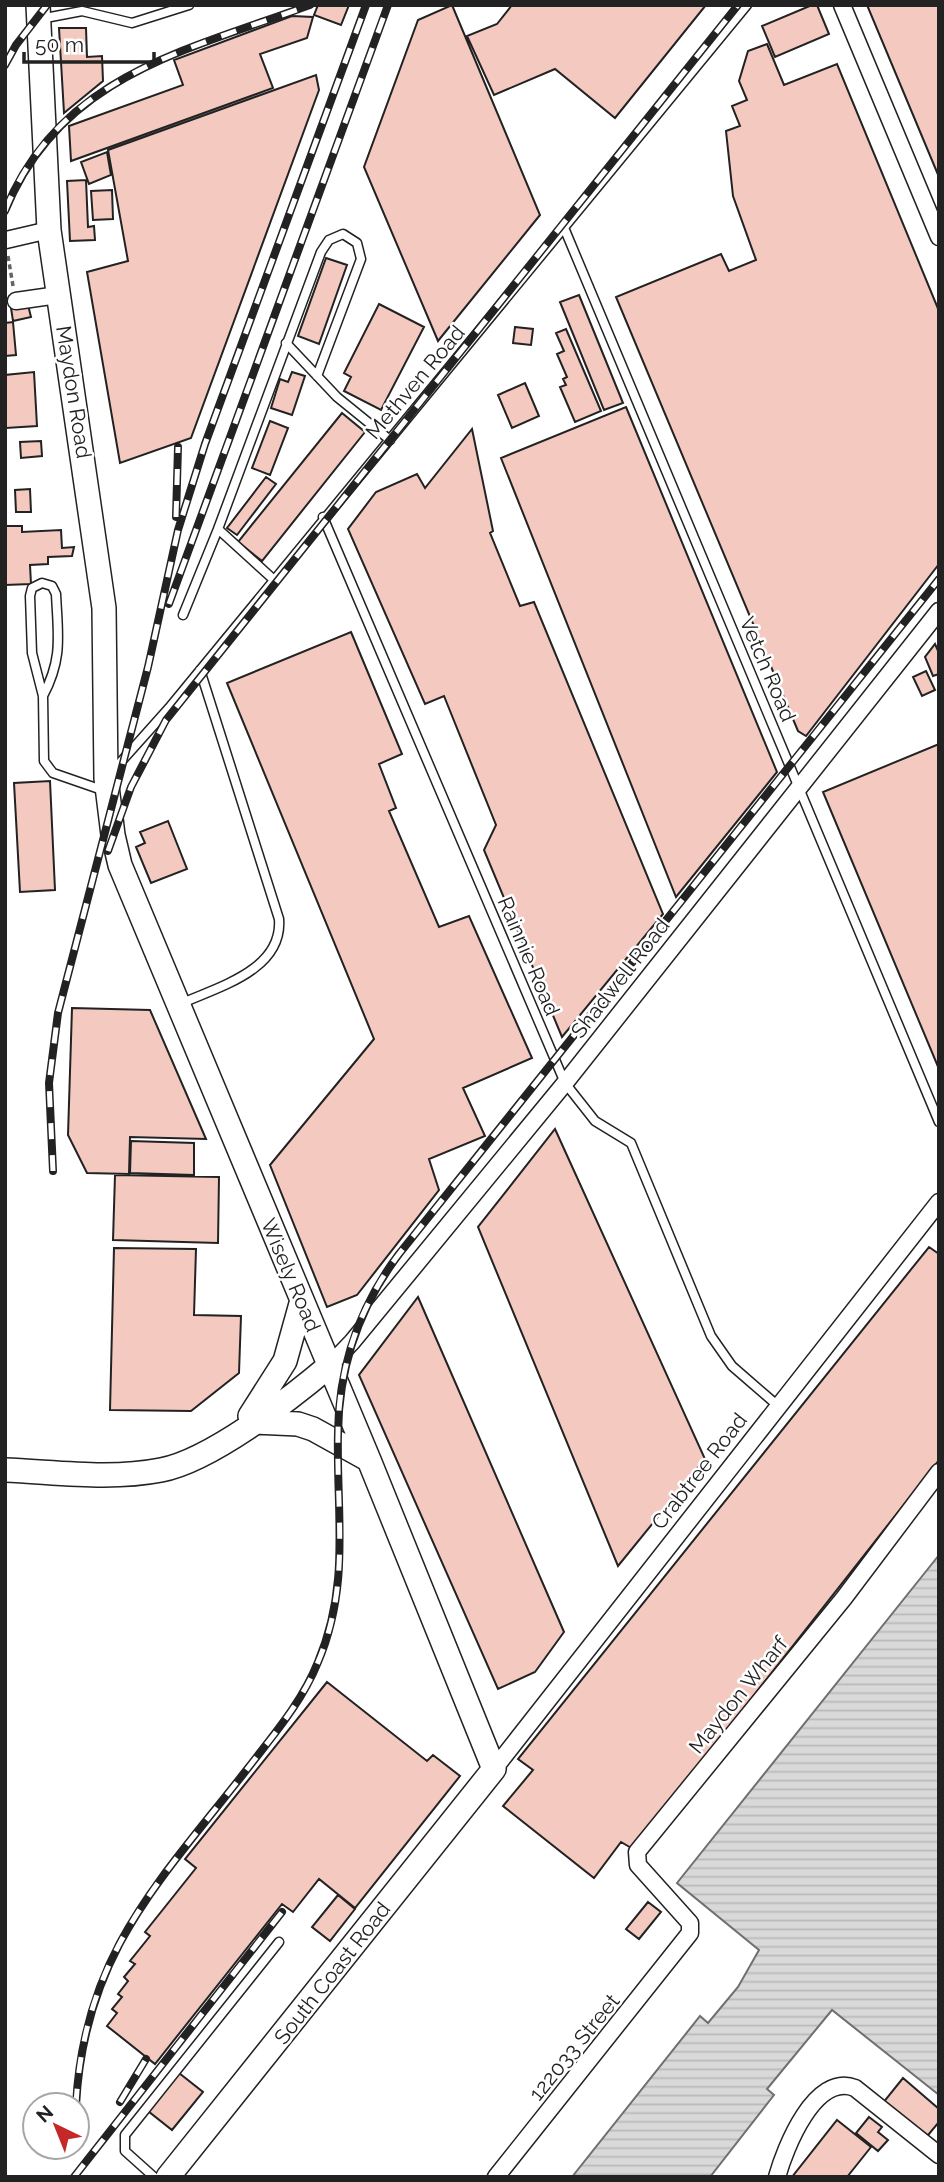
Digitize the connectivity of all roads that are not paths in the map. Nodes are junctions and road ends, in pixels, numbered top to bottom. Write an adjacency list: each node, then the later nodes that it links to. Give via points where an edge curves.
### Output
1 (189, 5): 4 (lane, via 132,23 82,11)
2 (747, 5): 6 (lane, Methven Road)
3 (842, 5): 7 (street)
4 (38, 9): 5 (street, Maydon Road)
5 (49, 230): 8 (street); 9 (street, Maydon Road)
6 (565, 230): 13 (lane, Methven Road); 22 (lane, Vetch Road)
7 (939, 237)
8 (6, 240)
9 (58, 295): 10 (street); 21 (street, Maydon Road, via 104,608)
10 (16, 301)
11 (286, 344): 12 (lane); 12 (lane, via 326,244 336,235 349,236 357,243 361,259); 15 (lane)
12 (317, 376): 13 (lane)
13 (390, 440): 14 (lane, Methven Road)
14 (323, 517): 16 (lane, Methven Road); 24 (lane, Rainnie Road)
15 (218, 529): 16 (lane); 18 (lane)
16 (273, 579): 19 (lane, Methven Road)
17 (939, 611): 22 (street, Shadwell Road)
18 (183, 614)
19 (200, 670): 21 (lane, Methven Road); 23 (lane, via 280,931 278,943 255,968)
20 (43, 696): 20 (lane, via 33,653 30,596 32,588 42,583 52,586 56,594 59,650 55,673); 21 (lane, via 46,766 53,773)
21 (107, 785): 23 (street, Wisely Road, via 120,865)
22 (798, 787): 24 (street, Shadwell Road); 25 (lane, Vetch Road)
23 (177, 1005): 27 (street, Wisely Road)
24 (565, 1083): 28 (street, Shadwell Road); 29 (lane, Rainnie Road, via 595,1121 631,1143 711,1336 732,1366)
25 (939, 1122)
26 (939, 1202): 29 (street, Crabtree Road)
27 (302, 1300): 28 (street, Wisely Road); 30 (street, via 285,1361)
28 (329, 1366): 30 (street); 31 (street, Wisely Road)
29 (777, 1405): 34 (street, Crabtree Road)
30 (246, 1426): 31 (street, via 298,1424); 32 (street, via 193,1460 163,1470 124,1475)
31 (369, 1460): 34 (street, Wisely Road)
32 (5, 1470)
33 (939, 1472): 36 (street, Maydon Wharf, via 844,1598 637,1852 640,1868 690,1923)
34 (494, 1769): 39 (street, South Coast Road)
35 (279, 1942): 38 (lane, via 125,2135 125,2151)
36 (684, 1943): 40 (street, 122033 Street)
37 (939, 2155): 41 (street, via 855,2088 837,2085 820,2096 798,2126)
38 (154, 2177)
39 (168, 2177)
40 (496, 2177)
41 (777, 2177)

